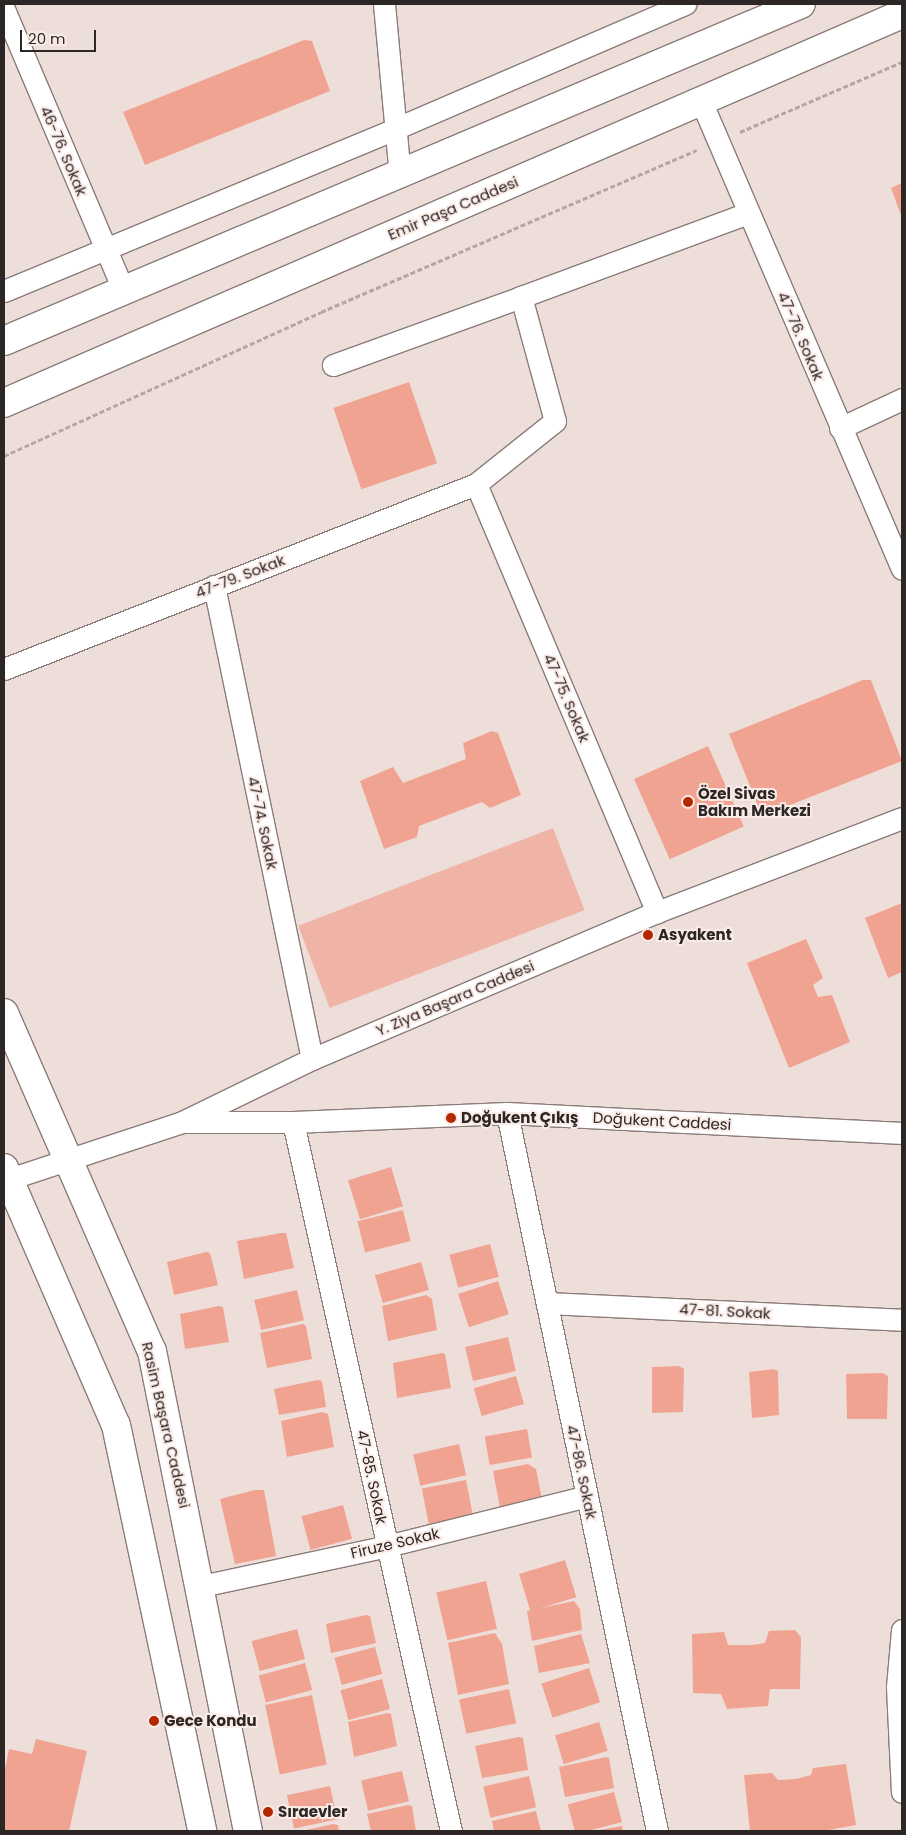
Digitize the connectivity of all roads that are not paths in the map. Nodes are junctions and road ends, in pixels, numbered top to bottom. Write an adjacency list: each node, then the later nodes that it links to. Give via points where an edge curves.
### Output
1 (384, 4): 7 (street)
2 (685, 4): 7 (street)
3 (801, 4): 8 (main road)
4 (4, 9): 10 (street, 46-76. Sokak)
5 (902, 14): 6 (main road, Emir Paşa Caddesi)
6 (701, 101): 9 (street, 47-76. Sokak); 17 (main road, Emir Paşa Caddesi)
7 (397, 128): 8 (street); 10 (street)
8 (400, 176): 12 (main road)
9 (748, 213): 13 (street); 18 (street, 47-76. Sokak)
10 (105, 249): 11 (street); 12 (street, 46-76. Sokak)
11 (4, 291)
12 (124, 292): 14 (main road)
13 (521, 297): 15 (street); 19 (street, 47-79. Sokak, via 555,422)
14 (4, 341)
15 (333, 365)
16 (902, 399): 18 (street)
17 (4, 403)
18 (840, 428): 20 (street, 47-76. Sokak)
19 (476, 484): 21 (street, 47-79. Sokak); 24 (street, 47-75. Sokak)
20 (902, 569)
21 (214, 586): 22 (street, 47-79. Sokak); 26 (street, 47-74. Sokak)
22 (4, 669)
23 (902, 818): 24 (street, Y. Ziya Başara Caddesi)
24 (657, 912): 26 (street, Y. Ziya Başara Caddesi)
25 (4, 1013): 31 (main road, Rasim Başara Caddesi)
26 (312, 1059): 28 (street, Y. Ziya Başara Caddesi)
27 (508, 1113): 29 (street, Doğukent Caddesi); 30 (street, Doğukent Caddesi); 33 (street, 47-86. Sokak)
28 (182, 1122): 29 (street, Doğukent Caddesi); 31 (street, Y. Ziya Başara Caddesi)
29 (293, 1122): 36 (street, 47-85. Sokak)
30 (902, 1133)
31 (68, 1161): 32 (street, Y. Ziya Başara Caddesi); 37 (main road, Rasim Başara Caddesi, via 152,1351)
32 (7, 1174): 40 (main road, via 116,1424)
33 (547, 1303): 34 (street, 47-81. Sokak); 35 (street, 47-86. Sokak)
34 (902, 1320)
35 (587, 1496): 36 (street, Firuze Sokak); 43 (street, 47-86. Sokak)
36 (387, 1546): 37 (street, Firuze Sokak); 42 (street, 47-85. Sokak)
37 (201, 1586): 41 (main road, Rasim Başara Caddesi)
38 (902, 1630): 39 (street, via 897,1687)
39 (902, 1792)
40 (202, 1831)
41 (248, 1831)
42 (451, 1831)
43 (657, 1831)

